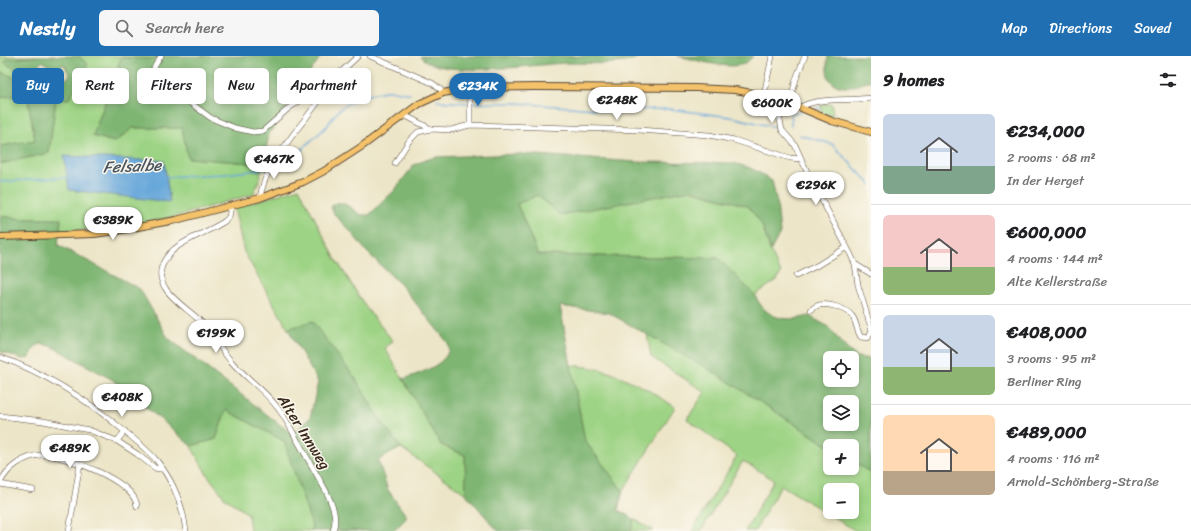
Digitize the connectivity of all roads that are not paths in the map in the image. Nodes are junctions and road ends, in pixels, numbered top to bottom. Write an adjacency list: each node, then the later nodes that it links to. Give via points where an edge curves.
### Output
1 (161, 56): 13 (street, via 153,70 153,81 225,125 253,132 263,131)
2 (358, 56): 6 (street)
3 (370, 56): 8 (street, via 432,83 440,88)
4 (772, 56): 9 (street)
5 (806, 56): 12 (street)
6 (345, 68)
7 (470, 88): 8 (main road); 9 (main road, via 703,88); 17 (street)
8 (443, 94): 16 (main road, via 419,104)
9 (764, 95): 11 (main road)
10 (871, 98): 15 (street, via 806,104)
11 (782, 100): 12 (main road); 20 (street, via 782,130 792,141)
12 (790, 102): 15 (main road)
13 (295, 104)
14 (317, 104): 22 (street, via 274,161 263,184)
15 (801, 107): 19 (main road, via 832,121)
16 (404, 114): 18 (street); 22 (main road, via 324,171)
17 (470, 125): 18 (street, via 451,130); 20 (street, via 709,135)
18 (431, 128): 21 (street, via 416,134)
19 (871, 132)
20 (801, 159): 25 (street)
21 (395, 163)
22 (260, 198): 23 (main road)
23 (231, 206): 24 (main road, via 116,231); 43 (street, Alter Innweg, via 225,221 180,245 172,252 162,266 161,282 166,290 209,330 230,360 267,395 285,418 331,502 335,516)
24 (0, 237)
25 (847, 247): 26 (street); 28 (street)
26 (855, 264): 27 (street); 30 (street, via 858,285)
27 (871, 274)
28 (796, 276)
29 (810, 310): 31 (street, via 819,305 844,310 854,319 861,337 868,338)
30 (871, 328)
31 (871, 332)
32 (0, 357): 34 (street, via 58,384 88,402)
33 (0, 416): 35 (street, via 89,430)
34 (125, 431): 35 (street); 37 (street, via 149,452)
35 (117, 442): 37 (street, via 155,468)
36 (80, 464): 38 (street, via 57,456 34,456 16,464); 40 (street, via 100,472 122,486 132,494); 41 (street)
37 (163, 469): 42 (street, via 182,508)
38 (0, 483): 39 (street)
39 (33, 490)
40 (137, 506)
41 (70, 531)
42 (186, 531)
43 (333, 531)

